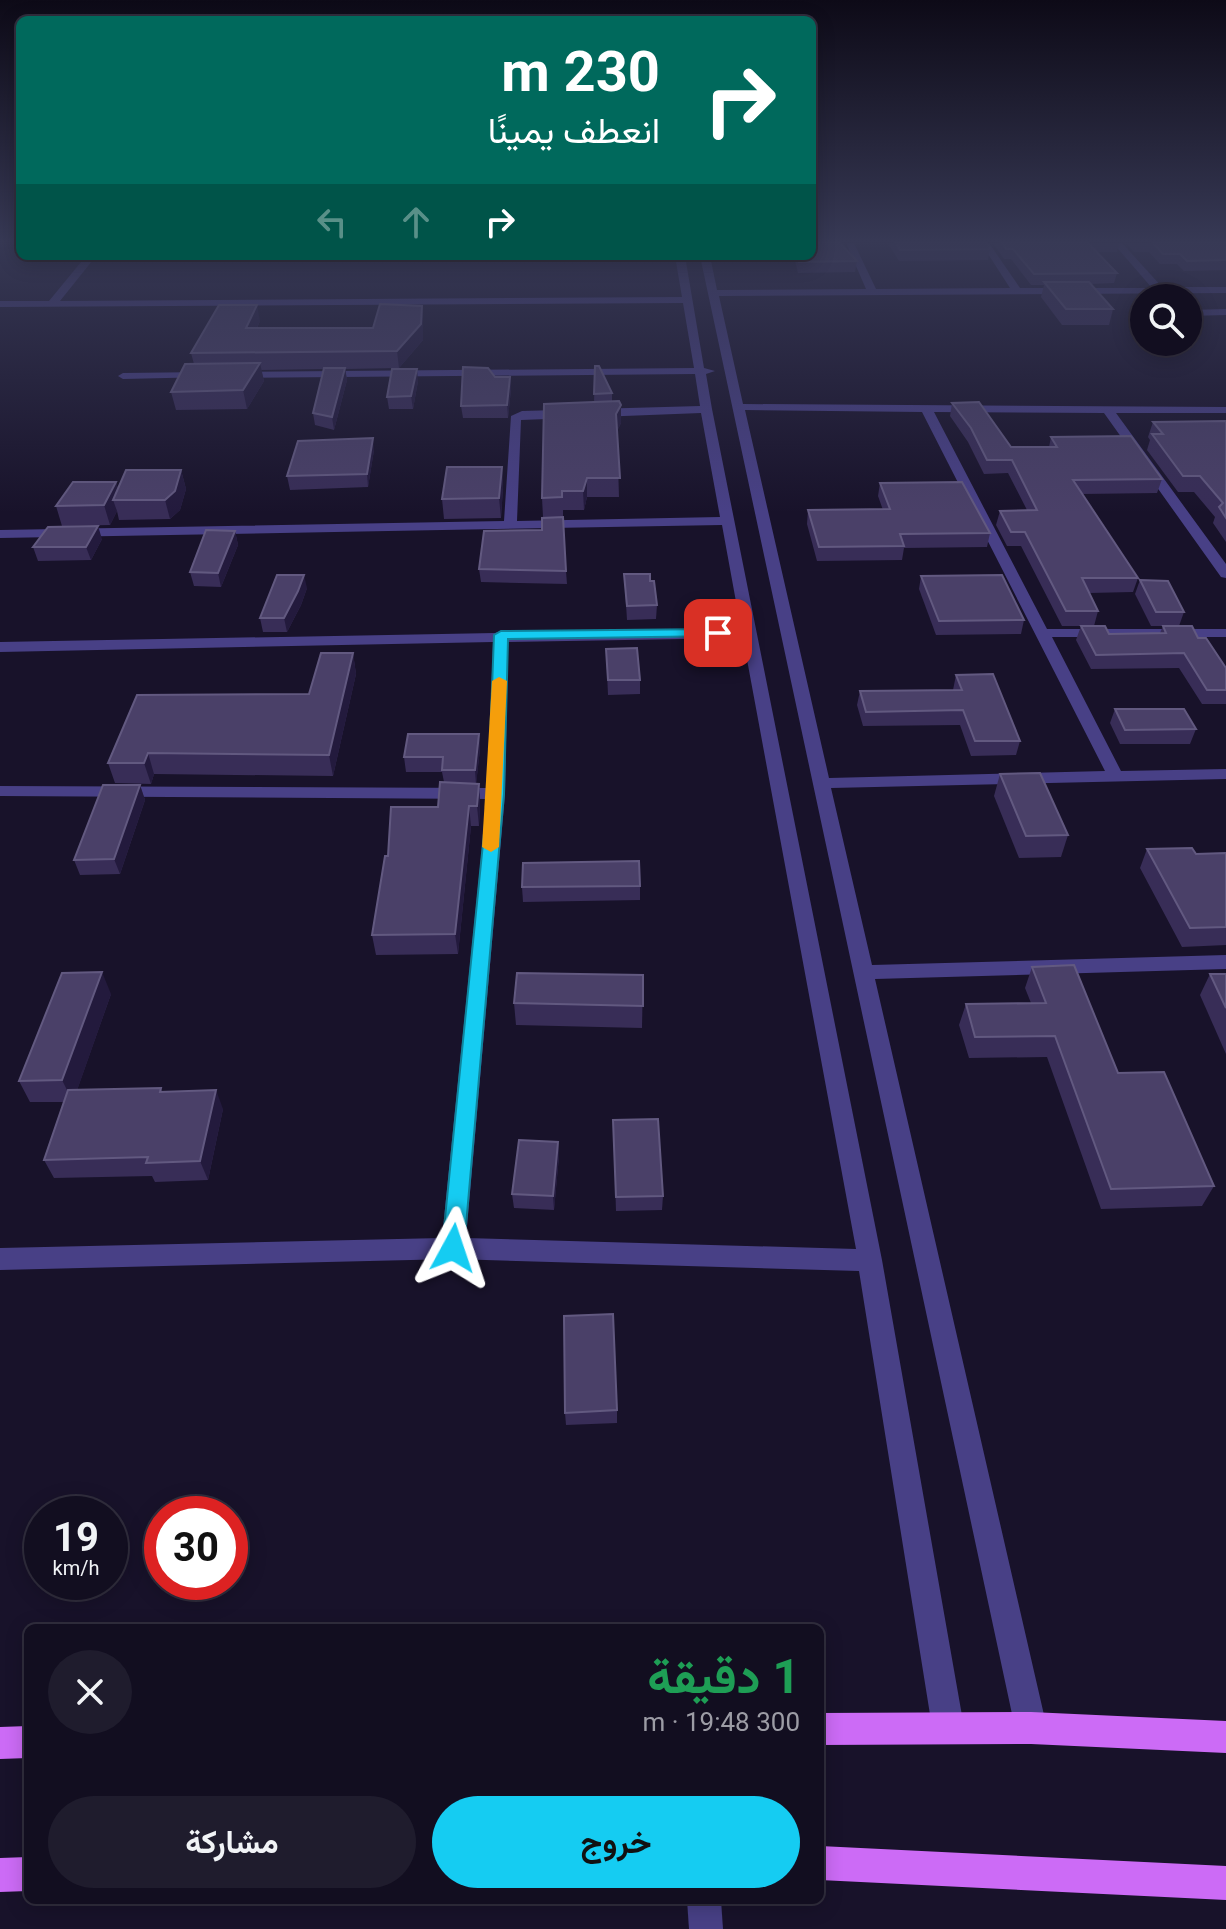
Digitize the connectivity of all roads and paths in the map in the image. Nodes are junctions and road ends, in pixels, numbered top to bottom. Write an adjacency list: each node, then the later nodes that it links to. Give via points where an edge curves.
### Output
1 (693, 333): 3 (street)
2 (722, 333): 4 (street)
3 (700, 371): 4 (street); 6 (street); 9 (street)
4 (730, 371): 8 (street)
5 (217, 375): 7 (street)
6 (232, 375)
7 (123, 376)
8 (739, 407): 10 (street); 24 (street)
9 (706, 409): 13 (street); 14 (street, via 515,418)
10 (927, 410): 12 (street); 18 (street)
11 (1226, 410): 12 (street)
12 (1109, 411): 16 (street)
13 (729, 521): 14 (street); 17 (street)
14 (510, 525): 15 (street)
15 (0, 534)
16 (1226, 574)
17 (749, 633): 20 (street); 31 (street)
18 (1041, 633): 19 (street); 23 (street)
19 (1226, 633)
20 (501, 635): 21 (street); 26 (street)
21 (0, 647)
22 (1226, 774): 23 (street)
23 (1115, 775): 24 (street)
24 (823, 783): 28 (street)
25 (0, 791): 26 (street)
26 (496, 794): 29 (street)
27 (1226, 962): 28 (street)
28 (864, 972): 33 (street)
29 (453, 1248): 30 (street); 31 (street)
30 (0, 1259)
31 (870, 1260): 32 (street)
32 (948, 1727): 33 (main road); 34 (main road)
33 (1031, 1728): 35 (main road)
34 (824, 1729)
35 (1226, 1737)
36 (24, 1742): 37 (main road)
37 (0, 1743)
38 (824, 1863): 41 (main road)
39 (24, 1874): 40 (main road)
40 (0, 1875)
41 (1226, 1883)
42 (704, 1904): 43 (street)
43 (706, 1929)

